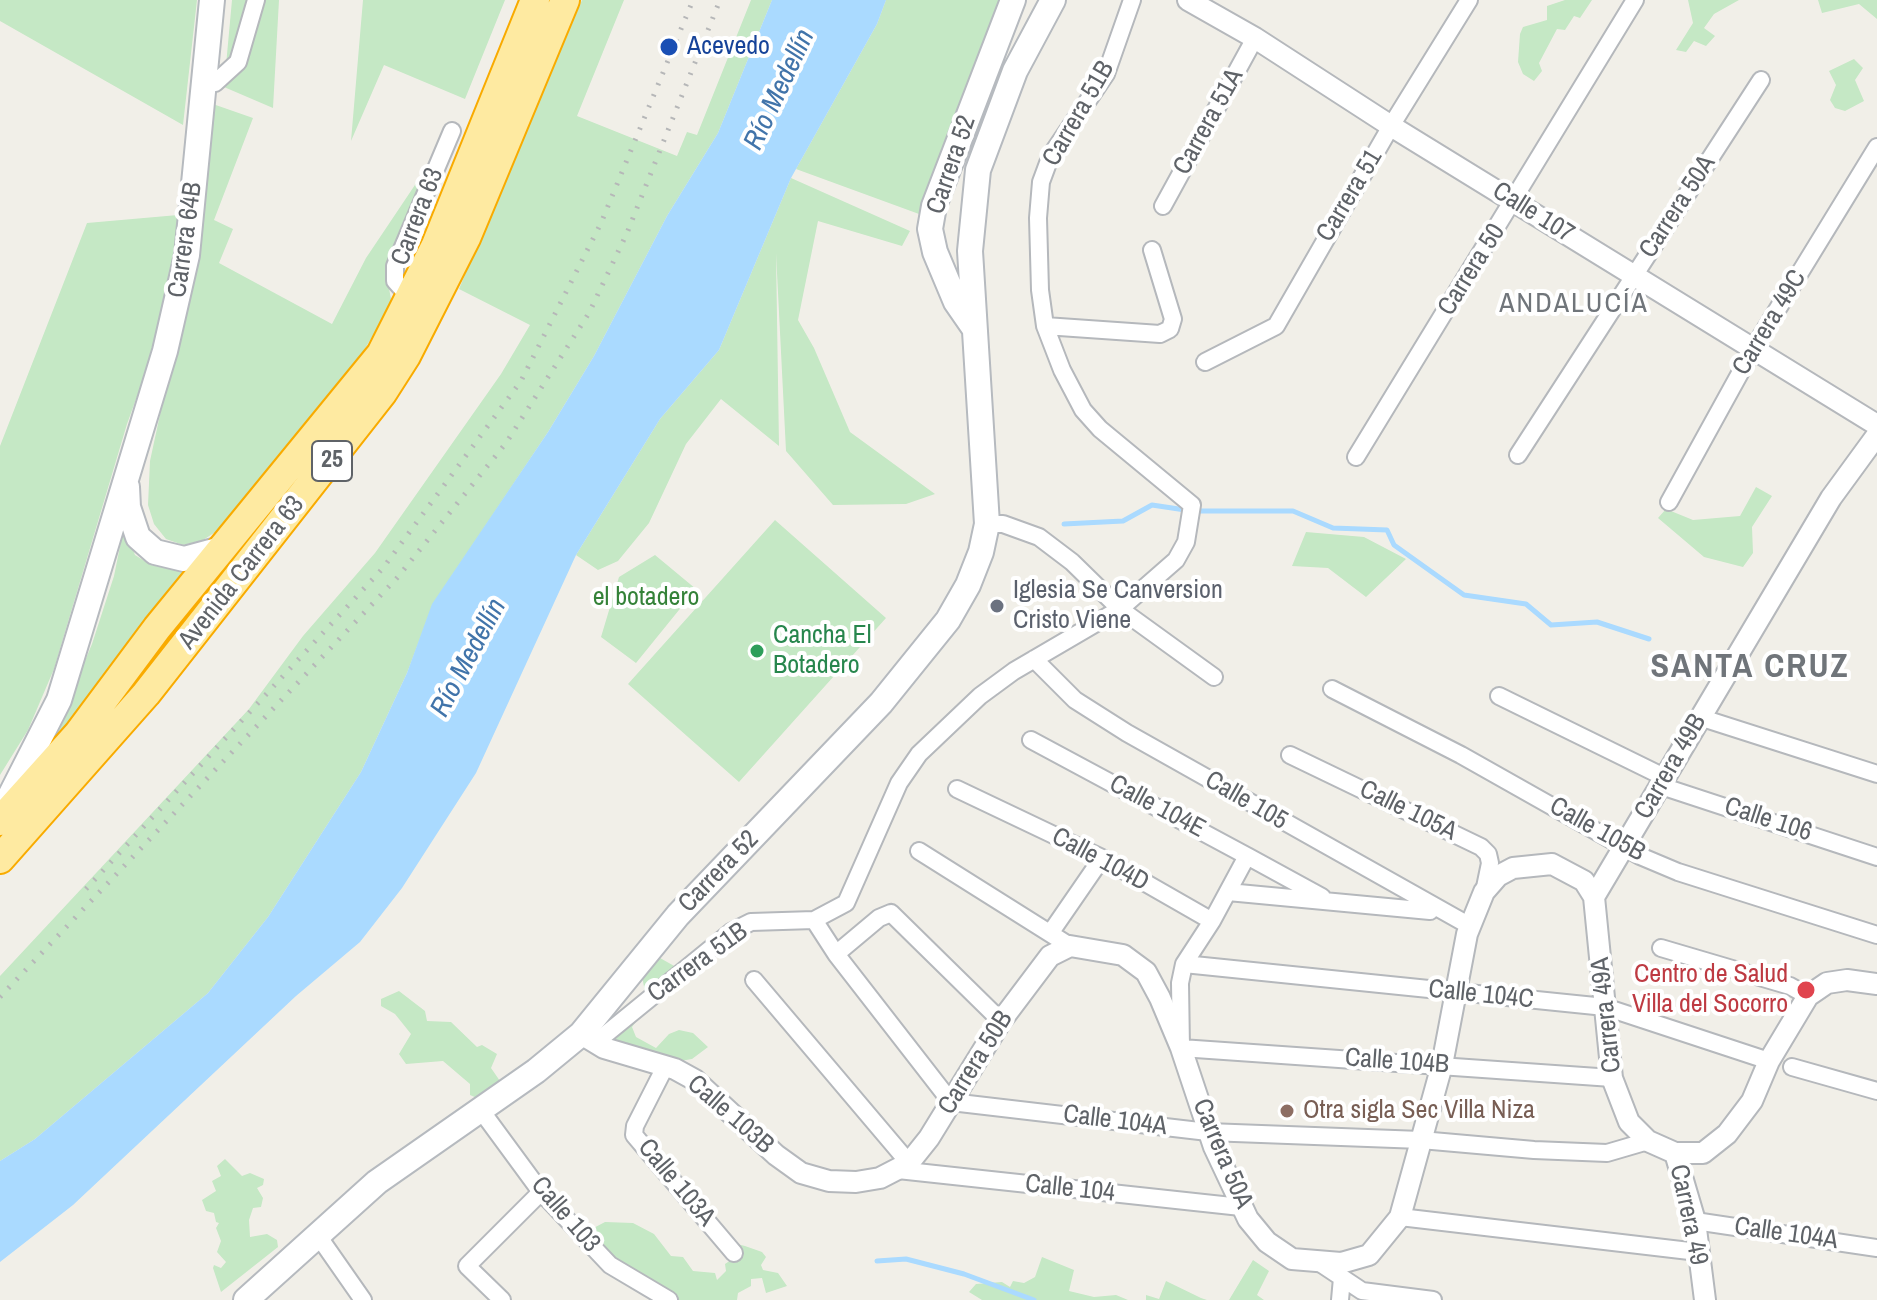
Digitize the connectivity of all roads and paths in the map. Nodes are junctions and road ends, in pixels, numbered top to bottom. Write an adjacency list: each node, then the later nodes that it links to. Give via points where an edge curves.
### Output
1 (212, 0): 13 (main road, Carrera 64B)
2 (256, 0): 13 (street, via 238,62 215,83)
3 (535, 0): 23 (highway, Avenida Carrera 63 / 25)
4 (565, 0): 54 (highway, Avenida Carrera 63 / 25, via 466,238 383,392 146,694)
5 (1013, 0): 21 (main road, Carrera 52, via 934,206 930,229)
6 (1053, 0): 20 (main road, Carrera 52, via 1015,71 978,170)
7 (1132, 0): 24 (street, Carrera 51B, via 1106,74 1051,155 1041,182 1038,255)
8 (1188, 0): 11 (street, Calle 107)
9 (1469, 0): 14 (street, Carrera 51)
10 (1635, 0): 17 (street, Carrera 50)
11 (1255, 38): 14 (street, Calle 107); 18 (street, Carrera 51A)
12 (1761, 80): 22 (street, Carrera 50A)
13 (204, 84): 32 (main road, Carrera 64B, via 183,278)
14 (1391, 126): 17 (street, Calle 107); 27 (street, Carrera 51, via 1276,326)
15 (452, 131): 23 (street, Carrera 63, via 395,266 395,281)
16 (1877, 147): 26 (street, Carrera 49C)
17 (1515, 202): 22 (street, Calle 107); 31 (street, Carrera 50)
18 (1163, 206)
19 (1152, 250): 24 (street, via 1173,319 1170,329 1160,334)
20 (970, 251): 21 (main road, via 949,256); 25 (main road, Carrera 52)
21 (935, 252): 25 (main road, Carrera 52, via 956,302)
22 (1634, 274): 26 (street, Calle 107); 30 (street, Carrera 50A)
23 (411, 299): 35 (highway, Avenida Carrera 63 / 25, via 381,354 344,403)
24 (1045, 326): 36 (street, Carrera 51B, via 1083,410 1192,505 1192,523 1176,560)
25 (974, 328): 34 (main road, Carrera 52)
26 (1755, 346): 28 (street, Calle 107); 33 (street, Carrera 49C)
27 (1205, 362)
28 (1877, 425)
29 (1877, 435): 41 (street, Carrera 49B, via 1831,498)
30 (1518, 455)
31 (1356, 457)
32 (128, 473): 35 (main road, Carrera 64B, via 128,507 146,546 184,559); 47 (main road, Carrera 64B, via 59,700)
33 (1669, 502)
34 (987, 524): 36 (street, via 1039,537); 75 (main road, Carrera 52, via 968,585 948,620 881,703 678,915)
35 (221, 549): 48 (highway, Avenida Carrera 63 / 25, via 78,734)
36 (1120, 609): 37 (street); 38 (street)
37 (1034, 659): 59 (street, Calle 105, via 1075,700 1127,733); 60 (street, via 980,696 919,754 899,783 846,903)
38 (1214, 677)
39 (1332, 689): 49 (street, Calle 105B)
40 (1499, 696): 45 (street, Calle 106)
41 (1699, 717): 44 (street); 45 (street, Carrera 49B)
42 (1031, 740): 51 (street, Calle 104E)
43 (1290, 755): 56 (street, Calle 105A, via 1481,847 1490,863)
44 (1877, 774)
45 (1660, 781): 49 (street, Carrera 49B); 52 (street, Calle 106)
46 (957, 789): 53 (street, Calle 104D)
47 (0, 815)
48 (0, 821)
49 (1625, 847): 57 (street, Carrera 49B); 64 (street, Calle 105B, via 1678,872)
50 (919, 851): 63 (street)
51 (1247, 856): 55 (street); 58 (street, Calle 104E)
52 (1877, 857)
53 (1102, 858): 61 (street, Calle 104D); 63 (street)
54 (0, 859)
55 (1228, 892): 58 (street); 61 (street)
56 (1484, 892): 57 (street, via 1513,868 1552,864 1584,881); 62 (street)
57 (1594, 897): 73 (street, Carrera 49A)
58 (1329, 901): 59 (street)
59 (1438, 911): 62 (street, Calle 105)
60 (814, 920): 67 (street); 75 (street, Carrera 51B, via 751,922 731,932)
61 (1212, 921): 68 (street, Carrera 50A)
62 (1470, 926): 71 (street)
63 (1051, 932): 65 (street)
64 (1877, 935)
65 (1070, 946): 74 (street, Carrera 50B, via 1041,965); 76 (street, Carrera 50A, via 1123,955 1146,972)
66 (1661, 948): 72 (street)
67 (836, 954): 74 (street, via 891,913); 83 (street)
68 (1184, 964): 71 (street, Calle 104C); 76 (street, Carrera 50A)
69 (754, 980): 89 (street)
70 (1877, 984): 72 (street, via 1827,983)
71 (1454, 992): 73 (street, Calle 104C); 78 (street)
72 (1808, 996): 77 (street, Carrera 49)
73 (1605, 1007): 77 (street, Calle 104C); 81 (street, Carrera 49A)
74 (1001, 1021): 83 (street, Carrera 50B)
75 (588, 1038): 79 (street, Calle 103B); 84 (main road, Carrera 52)
76 (1181, 1048): 78 (street, Calle 104B); 85 (street, Carrera 50A)
77 (1769, 1061): 88 (street, Carrera 49, via 1752,1101 1727,1134 1703,1153)
78 (1442, 1065): 81 (street, Calle 104B); 86 (street)
79 (665, 1067): 89 (street, Calle 103B, via 695,1080 801,1173 842,1182); 97 (street, Calle 103A, via 634,1135)
80 (1792, 1067): 82 (street)
81 (1612, 1078): 87 (street, Carrera 49A, via 1629,1122)
82 (1877, 1091)
83 (951, 1102): 85 (street, Calle 104A); 89 (street, Carrera 50B)
84 (480, 1109): 90 (street, Calle 103); 94 (main road, Carrera 52, via 377,1182)
85 (1208, 1132): 86 (street, Calle 104A); 91 (street, Carrera 50A)
86 (1421, 1140): 87 (street, Calle 104A, via 1594,1153); 92 (street)
87 (1648, 1141): 88 (street, Carrera 49A)
88 (1675, 1153): 93 (street, Carrera 49)
89 (895, 1170): 91 (street, Calle 104)
90 (541, 1192): 102 (street, via 467,1266); 103 (street, Calle 103, via 610,1265)
91 (1241, 1207): 98 (street, Carrera 50A, via 1277,1251)
92 (1400, 1217): 96 (street); 98 (street, Carrera 50A, via 1369,1255)
93 (1695, 1221): 95 (street, Calle 104A); 96 (street, Carrera 49)
94 (319, 1237): 100 (main road, Carrera 52); 101 (street)
95 (1877, 1248)
96 (1698, 1252): 106 (street, Carrera 49)
97 (734, 1253)
98 (1320, 1263): 99 (street)
99 (1342, 1278): 104 (street); 105 (street, via 1362,1291)
100 (246, 1300)
101 (363, 1300)
102 (502, 1300)
103 (669, 1300)
104 (1340, 1300)
105 (1433, 1300)
106 (1705, 1300)

